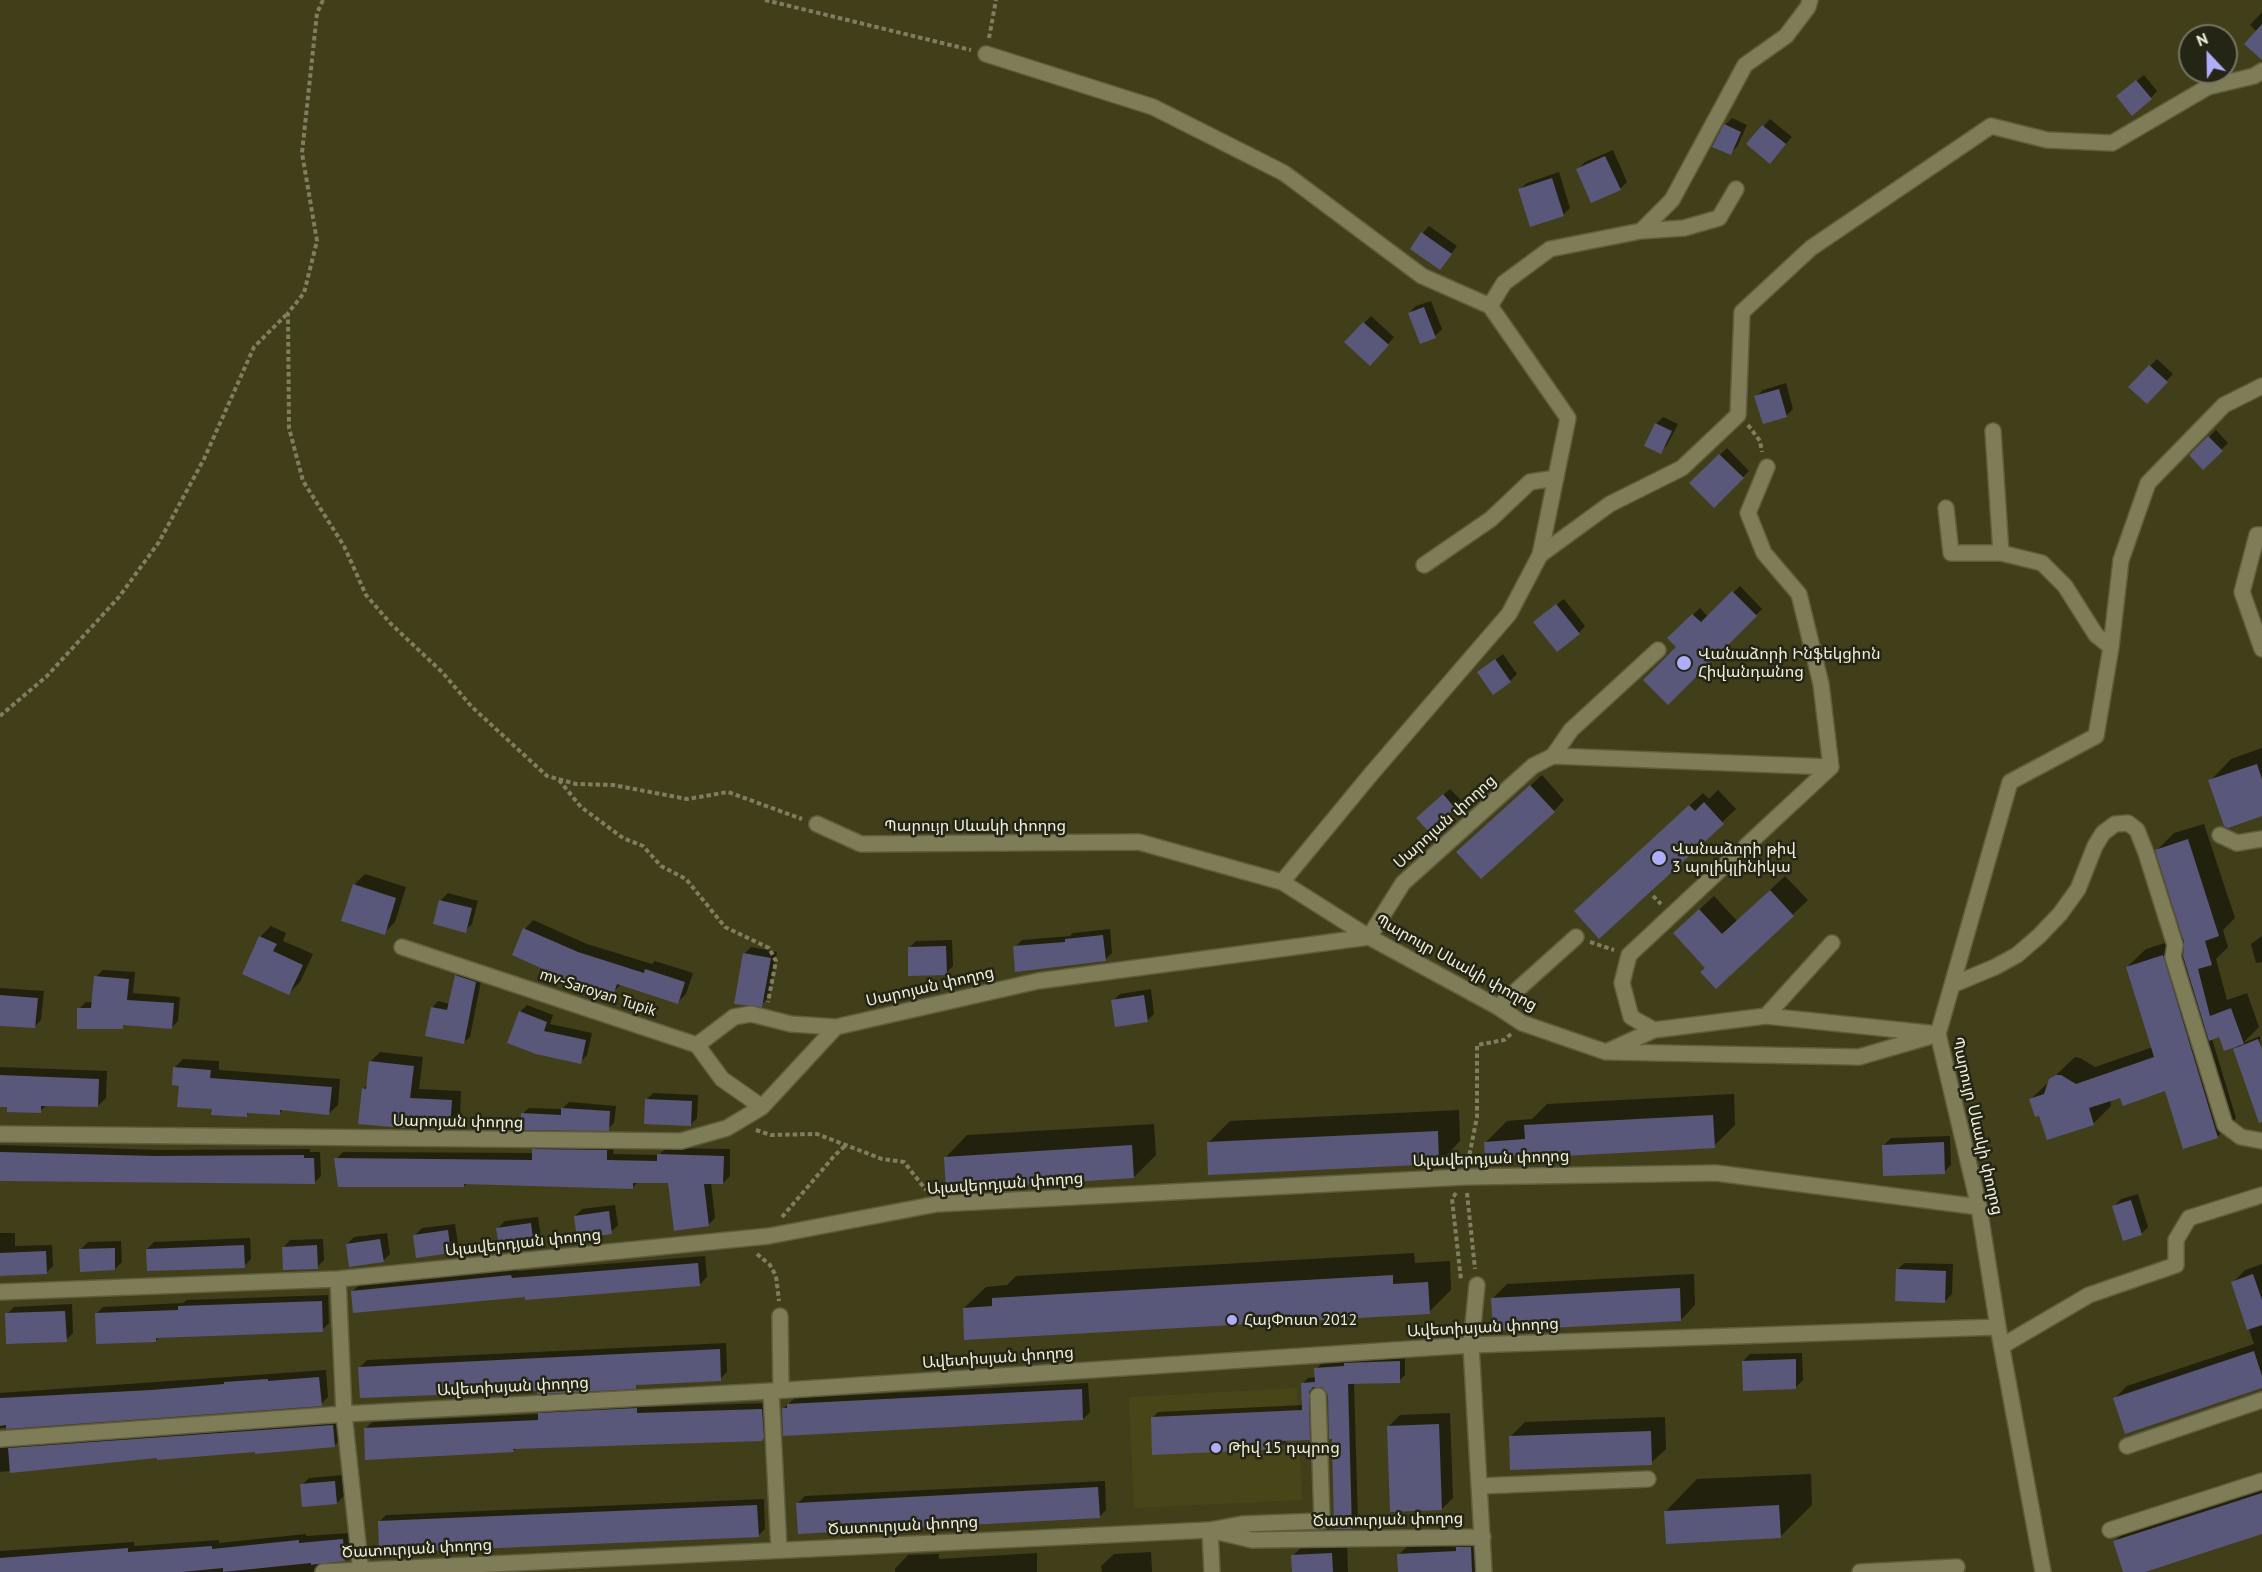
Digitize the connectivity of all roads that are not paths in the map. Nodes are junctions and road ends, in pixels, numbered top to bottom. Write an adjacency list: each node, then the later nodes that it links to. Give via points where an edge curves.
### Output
1 (1810, 0): 5 (street, via 1786,36 1744,65 1672,200)
2 (986, 54): 6 (street, via 1163,112 1284,173 1422,276)
3 (2262, 71): 14 (street, via 2208,87 2112,143 2047,140 1991,126 1811,248 1742,312 1738,415 1682,468 1610,504)
4 (1736, 189): 5 (street, via 1719,218 1684,228)
5 (1641, 231): 6 (street, via 1550,249 1504,283)
6 (1490, 306): 10 (street, via 1568,418)
7 (2262, 386): 16 (street, via 2224,405 2148,483 2121,560)
8 (1992, 431): 13 (street)
9 (1765, 462): 20 (street, via 1749,513 1764,553 1799,594 1821,684)
10 (1556, 478): 14 (street); 15 (street, via 1530,482 1491,519)
11 (1946, 508): 13 (street, via 1951,553)
12 (2262, 535): 17 (street, via 2257,535 2242,592)
13 (2001, 552): 16 (street, via 2043,563)
14 (1540, 555): 24 (street, via 1509,614)
15 (1424, 565)
16 (2110, 647): 29 (street, via 2096,736 2010,782)
17 (2262, 649)
18 (1658, 650): 19 (street, via 1571,730)
19 (1553, 756): 20 (street); 25 (street, Սարոյան փողոց, via 1533,766 1403,883)
20 (1831, 767): 33 (street, via 1629,955 1622,983 1631,1017)
21 (817, 824): 24 (street, Պարույր Սևակի փողոց, via 861,844 1139,842)
22 (2220, 835): 23 (street, via 2237,843)
23 (2262, 839)
24 (1282, 882): 25 (street, Պարույր Սևակի փողոց)
25 (1369, 937): 30 (street, Պարույր Սևակի փողոց); 32 (street, Սարոյան փողոց, via 1038,981)
26 (1576, 937): 30 (street)
27 (1832, 943): 31 (street)
28 (402, 947): 35 (street, mv-Saroyan Tupik)
29 (1952, 985): 34 (street); 39 (street, via 2017,955 2039,936 2078,889 2103,833 2115,824 2128,823 2137,830 2146,853 2175,945 2173,957 2225,1125 2241,1137)
30 (1498, 1007): 36 (street, Պարույր Սևակի փողոց, via 1522,1023)
31 (1766, 1016): 33 (street, Պարույր Սևակի փողոց); 34 (street, Պարույր Սևակի փողոց)
32 (836, 1027): 35 (street, via 791,1024 752,1014 734,1017); 37 (street, Սարոյան փողոց)
33 (1654, 1030): 36 (street, Պարույր Սևակի փողոց)
34 (1938, 1034): 36 (street, via 1859,1057); 41 (street, Պարույր Սևակի փողոց)
35 (697, 1045): 37 (street, via 722,1079)
36 (1606, 1052)
37 (762, 1107): 38 (street, Սարոյան փողոց, via 727,1128 681,1142)
38 (0, 1134)
39 (2262, 1142)
40 (2262, 1194): 48 (street, via 2188,1218 2176,1240 2176,1264 2089,1295)
41 (1979, 1207): 42 (street, Ալավերդյան փողոց, via 1716,1173 1465,1177 937,1204 769,1236); 46 (street, Պարույր Սևակի փողոց)
42 (338, 1279): 44 (street, Ալավերդյան փողոց); 52 (street)
43 (1469, 1285): 47 (street)
44 (0, 1292)
45 (780, 1312): 49 (street)
46 (1998, 1328): 47 (street, Ավետիսյան փողոց); 48 (street, Պարույր Սևակի փողոց)
47 (1471, 1345): 49 (street, Ավետիսյան փողոց); 57 (street)
48 (2002, 1346): 68 (street, Պարույր Սևակի փողոց)
49 (776, 1391): 52 (street, Ավետիսյան փողոց); 61 (street)
50 (1318, 1396): 58 (street, via 1322,1521 1242,1524)
51 (2262, 1400): 54 (street)
52 (344, 1414): 53 (street, Ավետիսյան փողոց); 63 (street)
53 (0, 1439)
54 (2127, 1446)
55 (1648, 1479): 57 (street)
56 (2262, 1481): 59 (street)
57 (1480, 1486): 60 (street)
58 (1210, 1530): 60 (street, Ծատուրյան փողոց, via 1252,1540); 61 (street, Ծատուրյան փողոց); 65 (street)
59 (2110, 1530)
60 (1483, 1537): 66 (street)
61 (780, 1550): 63 (street, Ծատուրյան փողոց)
62 (1958, 1567): 67 (street)
63 (361, 1571): 64 (street, Ծատուրյան փողոց)
64 (323, 1572)
65 (1212, 1572)
66 (1484, 1572)
67 (1860, 1572)
68 (2043, 1572)

